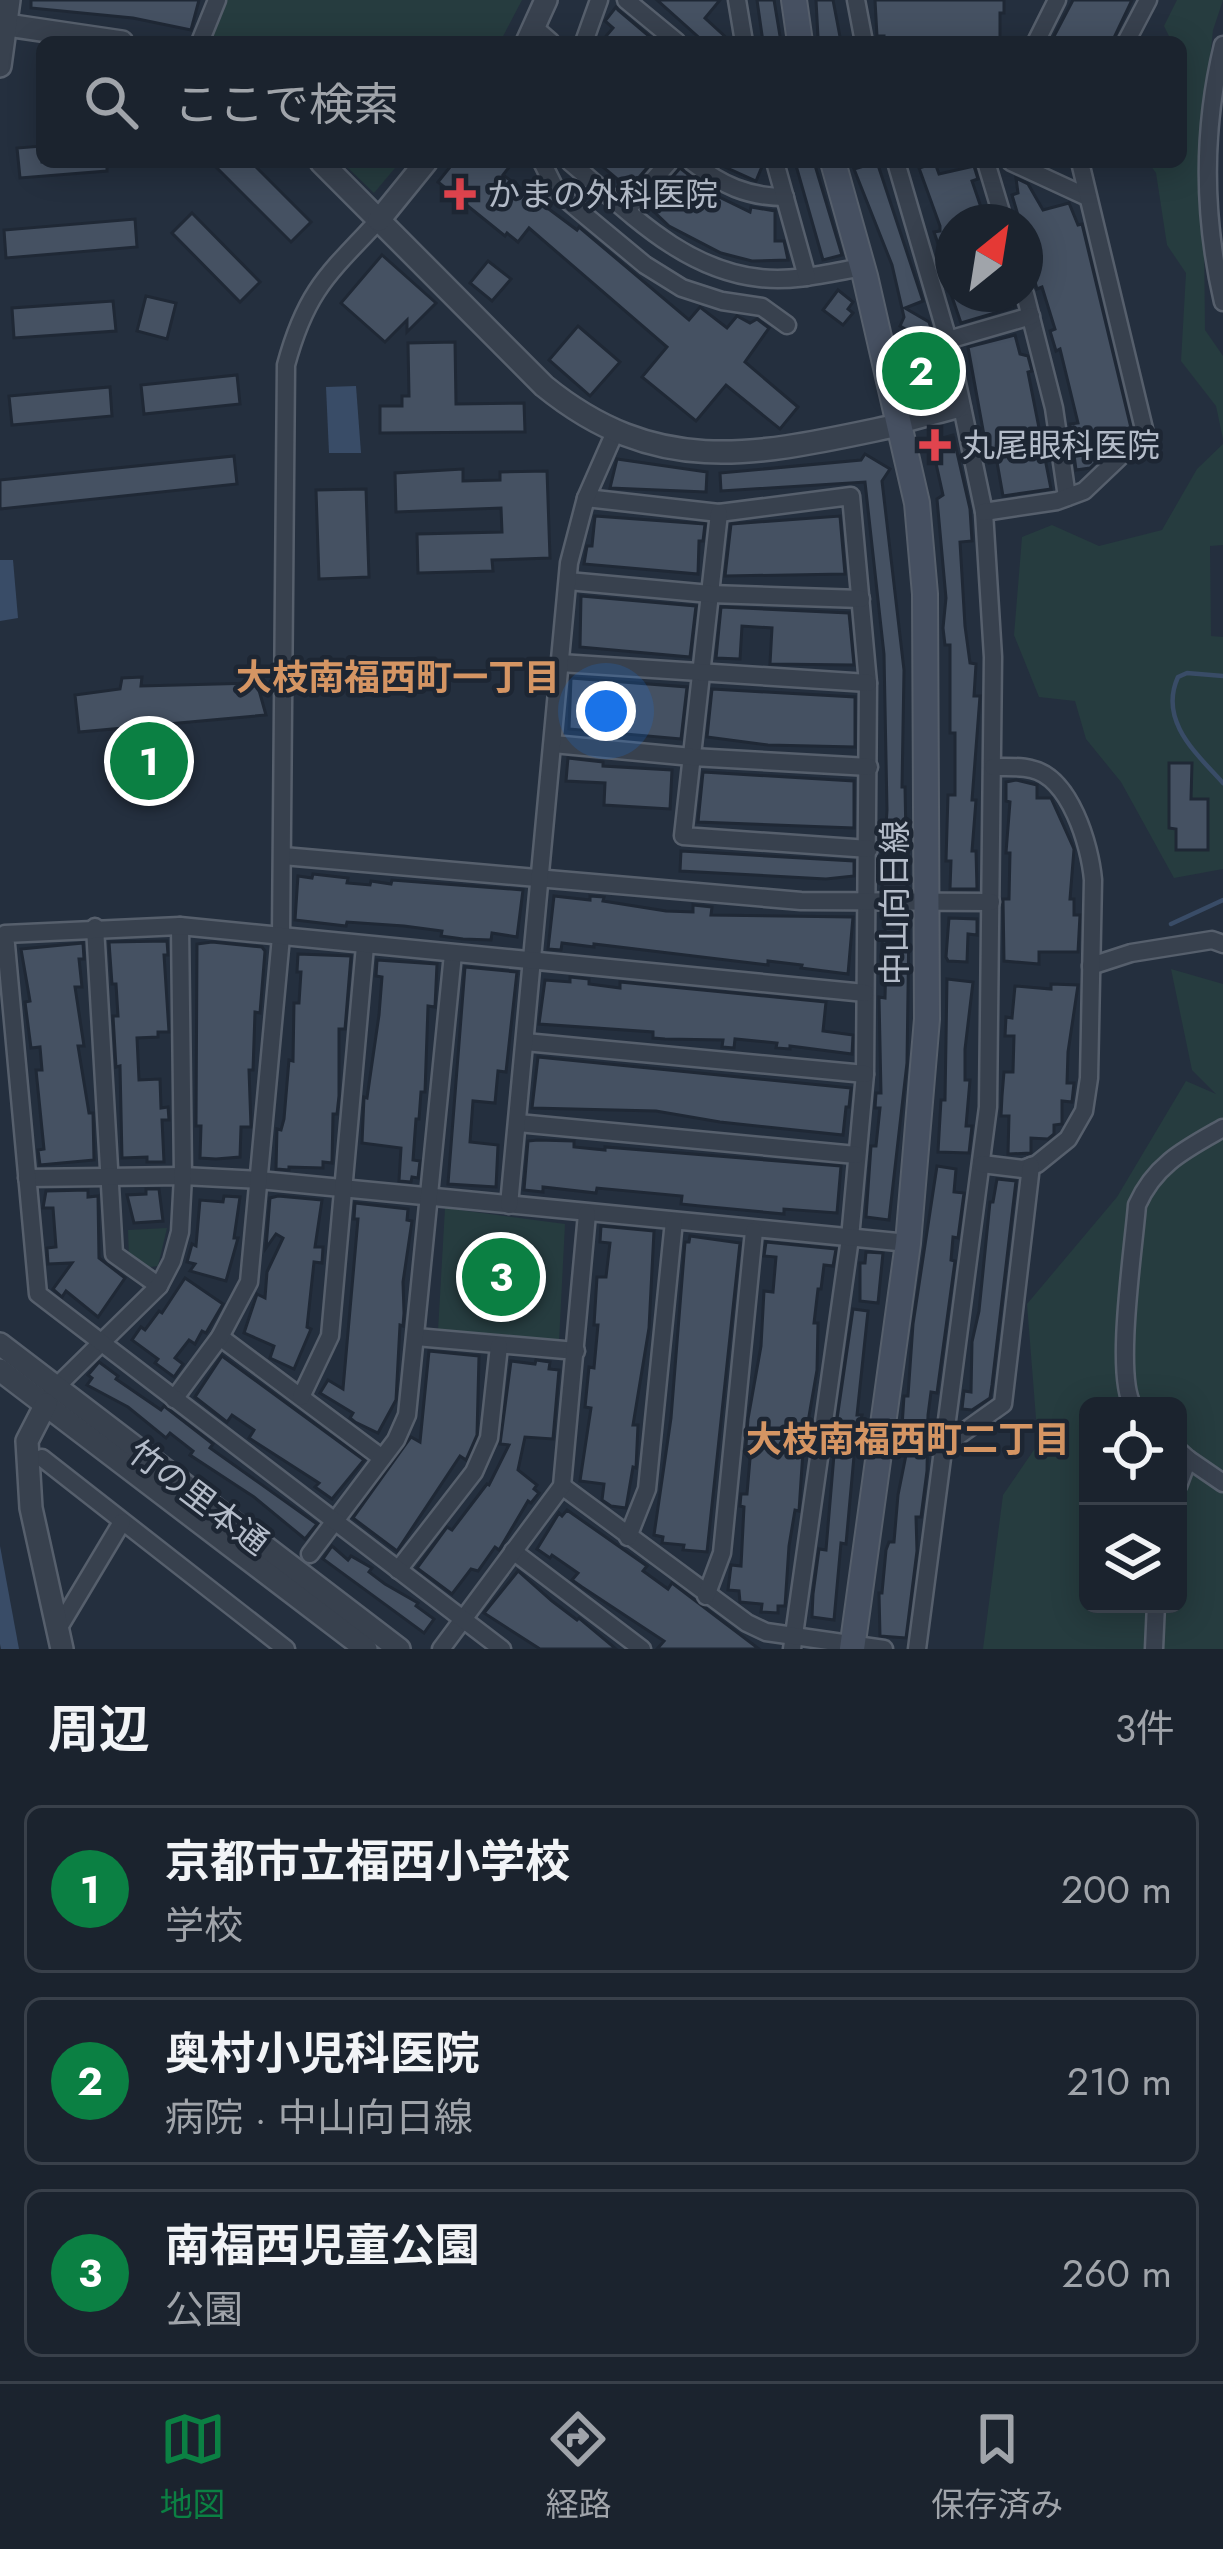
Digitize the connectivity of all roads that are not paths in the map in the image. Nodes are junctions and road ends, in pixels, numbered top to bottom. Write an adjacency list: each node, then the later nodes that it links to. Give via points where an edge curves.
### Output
1 (9, 0): 11 (street)
2 (218, 0): 13 (street)
3 (546, 0): 14 (street)
4 (599, 0): 15 (street)
5 (626, 0): 16 (street)
6 (737, 0): 17 (street)
7 (794, 0): 18 (main road)
8 (856, 0): 19 (street)
9 (1057, 0): 20 (street)
10 (1148, 0): 21 (street)
11 (3, 25): 12 (street); 23 (street)
12 (80, 36)
13 (203, 36)
14 (538, 36)
15 (586, 36)
16 (670, 36)
17 (743, 36)
18 (799, 36)
19 (863, 36)
20 (1039, 36)
21 (1129, 36)
22 (1223, 45): 43 (street, via 1205,145)
23 (0, 66)
24 (327, 168): 40 (street)
25 (421, 168): 40 (street)
26 (545, 168): 46 (street, via 557,192 645,265 682,288 762,307)
27 (576, 168): 39 (street)
28 (665, 168): 39 (street)
29 (700, 168): 36 (street, via 756,197)
30 (778, 168): 36 (street)
31 (835, 168): 41 (main road, 中山向日線)
32 (898, 168): 47 (street)
33 (988, 168): 38 (street)
34 (1024, 168): 37 (street)
35 (1081, 168): 37 (street)
36 (785, 197): 42 (street)
37 (1087, 197): 51 (street, via 1145,433 1084,491)
38 (999, 204)
39 (627, 210): 42 (street, via 669,244 730,273)
40 (379, 220): 50 (street, via 544,386); 66 (street, via 314,291 286,365)
41 (863, 267): 42 (street); 49 (main road, 中山向日線)
42 (807, 278)
43 (1223, 302)
44 (1030, 312): 45 (street)
45 (1031, 316): 47 (street); 51 (street)
46 (788, 325)
47 (948, 340): 48 (street)
48 (962, 408): 49 (street); 53 (street)
49 (899, 425): 50 (street, via 772,452 715,454); 70 (main road, 中山向日線, via 926,594)
50 (615, 431): 52 (street)
51 (1067, 497): 53 (street)
52 (586, 498): 54 (street); 55 (street)
53 (984, 512): 64 (street)
54 (719, 513): 56 (street); 57 (street, via 850,496)
55 (568, 581): 56 (street); 58 (street)
56 (710, 594): 57 (street); 59 (street)
57 (861, 599): 60 (street)
58 (560, 663): 59 (street); 61 (street)
59 (701, 674): 60 (street); 62 (street)
60 (868, 683): 63 (street)
61 (553, 744): 62 (street); 67 (street)
62 (692, 758): 63 (street); 65 (street, via 683,836)
63 (869, 766): 65 (street)
64 (993, 766): 69 (street); 78 (street, via 1034,769 1058,782 1090,848)
65 (869, 849): 68 (street)
66 (283, 856): 67 (street); 73 (street)
67 (542, 878): 68 (street); 77 (street)
68 (869, 902): 70 (street); 79 (street)
69 (991, 902): 70 (street); 85 (street)
70 (927, 903): 98 (main road, 中山向日線, via 927,1019)
71 (180, 926): 72 (street); 73 (street); 87 (street)
72 (95, 927): 88 (street, via 5,934); 89 (street)
73 (281, 937): 75 (street); 90 (street)
74 (1223, 944): 78 (street)
75 (365, 946): 76 (street); 91 (street)
76 (453, 954): 77 (street); 92 (street)
77 (532, 962): 79 (street); 80 (street)
78 (1091, 965): 86 (street, via 1084,1111 1068,1139)
79 (865, 993): 81 (street)
80 (525, 1042): 81 (street); 82 (street)
81 (865, 1074): 84 (street)
82 (518, 1123): 84 (street); 93 (street)
83 (1223, 1128): 109 (street, via 1172,1156 1137,1205)
84 (856, 1155): 97 (street)
85 (982, 1164): 86 (street); 111 (street)
86 (1031, 1166): 111 (street, via 1003,1404)
87 (183, 1176): 89 (street); 90 (street); 99 (street, via 180,1232)
88 (27, 1178): 89 (street); 102 (street, via 38,1294)
89 (110, 1179): 99 (street, via 114,1255)
90 (259, 1180): 91 (street); 100 (street, via 249,1282)
91 (342, 1189): 92 (street); 108 (street, via 330,1336)
92 (431, 1196): 93 (street); 101 (street)
93 (509, 1205): 94 (street)
94 (587, 1214): 95 (street); 105 (street)
95 (674, 1221): 96 (street); 119 (street, via 647,1489)
96 (754, 1231): 97 (street); 123 (street, via 722,1552)
97 (850, 1238): 98 (street); 127 (street)
98 (908, 1244): 128 (main road, 中山向日線)
99 (159, 1286): 102 (street)
100 (220, 1337): 108 (street); 110 (street)
101 (416, 1337): 104 (street); 114 (street, via 407,1415)
102 (101, 1343): 107 (street); 110 (street)
103 (0, 1344): 107 (street, 竹の里本通)
104 (499, 1346): 105 (street); 122 (street, via 489,1438 474,1472)
105 (576, 1351): 116 (street)
106 (0, 1370): 107 (street, 竹の里本通)
107 (42, 1389): 126 (street, via 27,1441 32,1508); 130 (street, 竹の里本通); 131 (street, 竹の里本通)
108 (301, 1397): 114 (street)
109 (1128, 1397)
110 (174, 1400): 118 (street)
111 (944, 1446): 136 (street)
112 (1187, 1457): 115 (street)
113 (41, 1458): 117 (street)
114 (382, 1458): 118 (street)
115 (1223, 1483)
116 (562, 1486): 119 (street); 120 (street)
117 (122, 1522): 126 (street); 129 (street)
118 (335, 1522): 121 (street); 122 (street)
119 (628, 1537): 123 (street)
120 (513, 1551): 125 (street); 134 (street)
121 (310, 1554)
122 (398, 1570): 125 (street)
123 (706, 1596): 127 (street)
124 (1156, 1613): 137 (street)
125 (463, 1619): 132 (street); 133 (street)
126 (60, 1639)
127 (793, 1641): 128 (street)
128 (852, 1646): 135 (street)
129 (286, 1649)
130 (366, 1649)
131 (399, 1649)
132 (441, 1649)
133 (502, 1649)
134 (642, 1649)
135 (884, 1649)
136 (917, 1649)
137 (1154, 1649)

